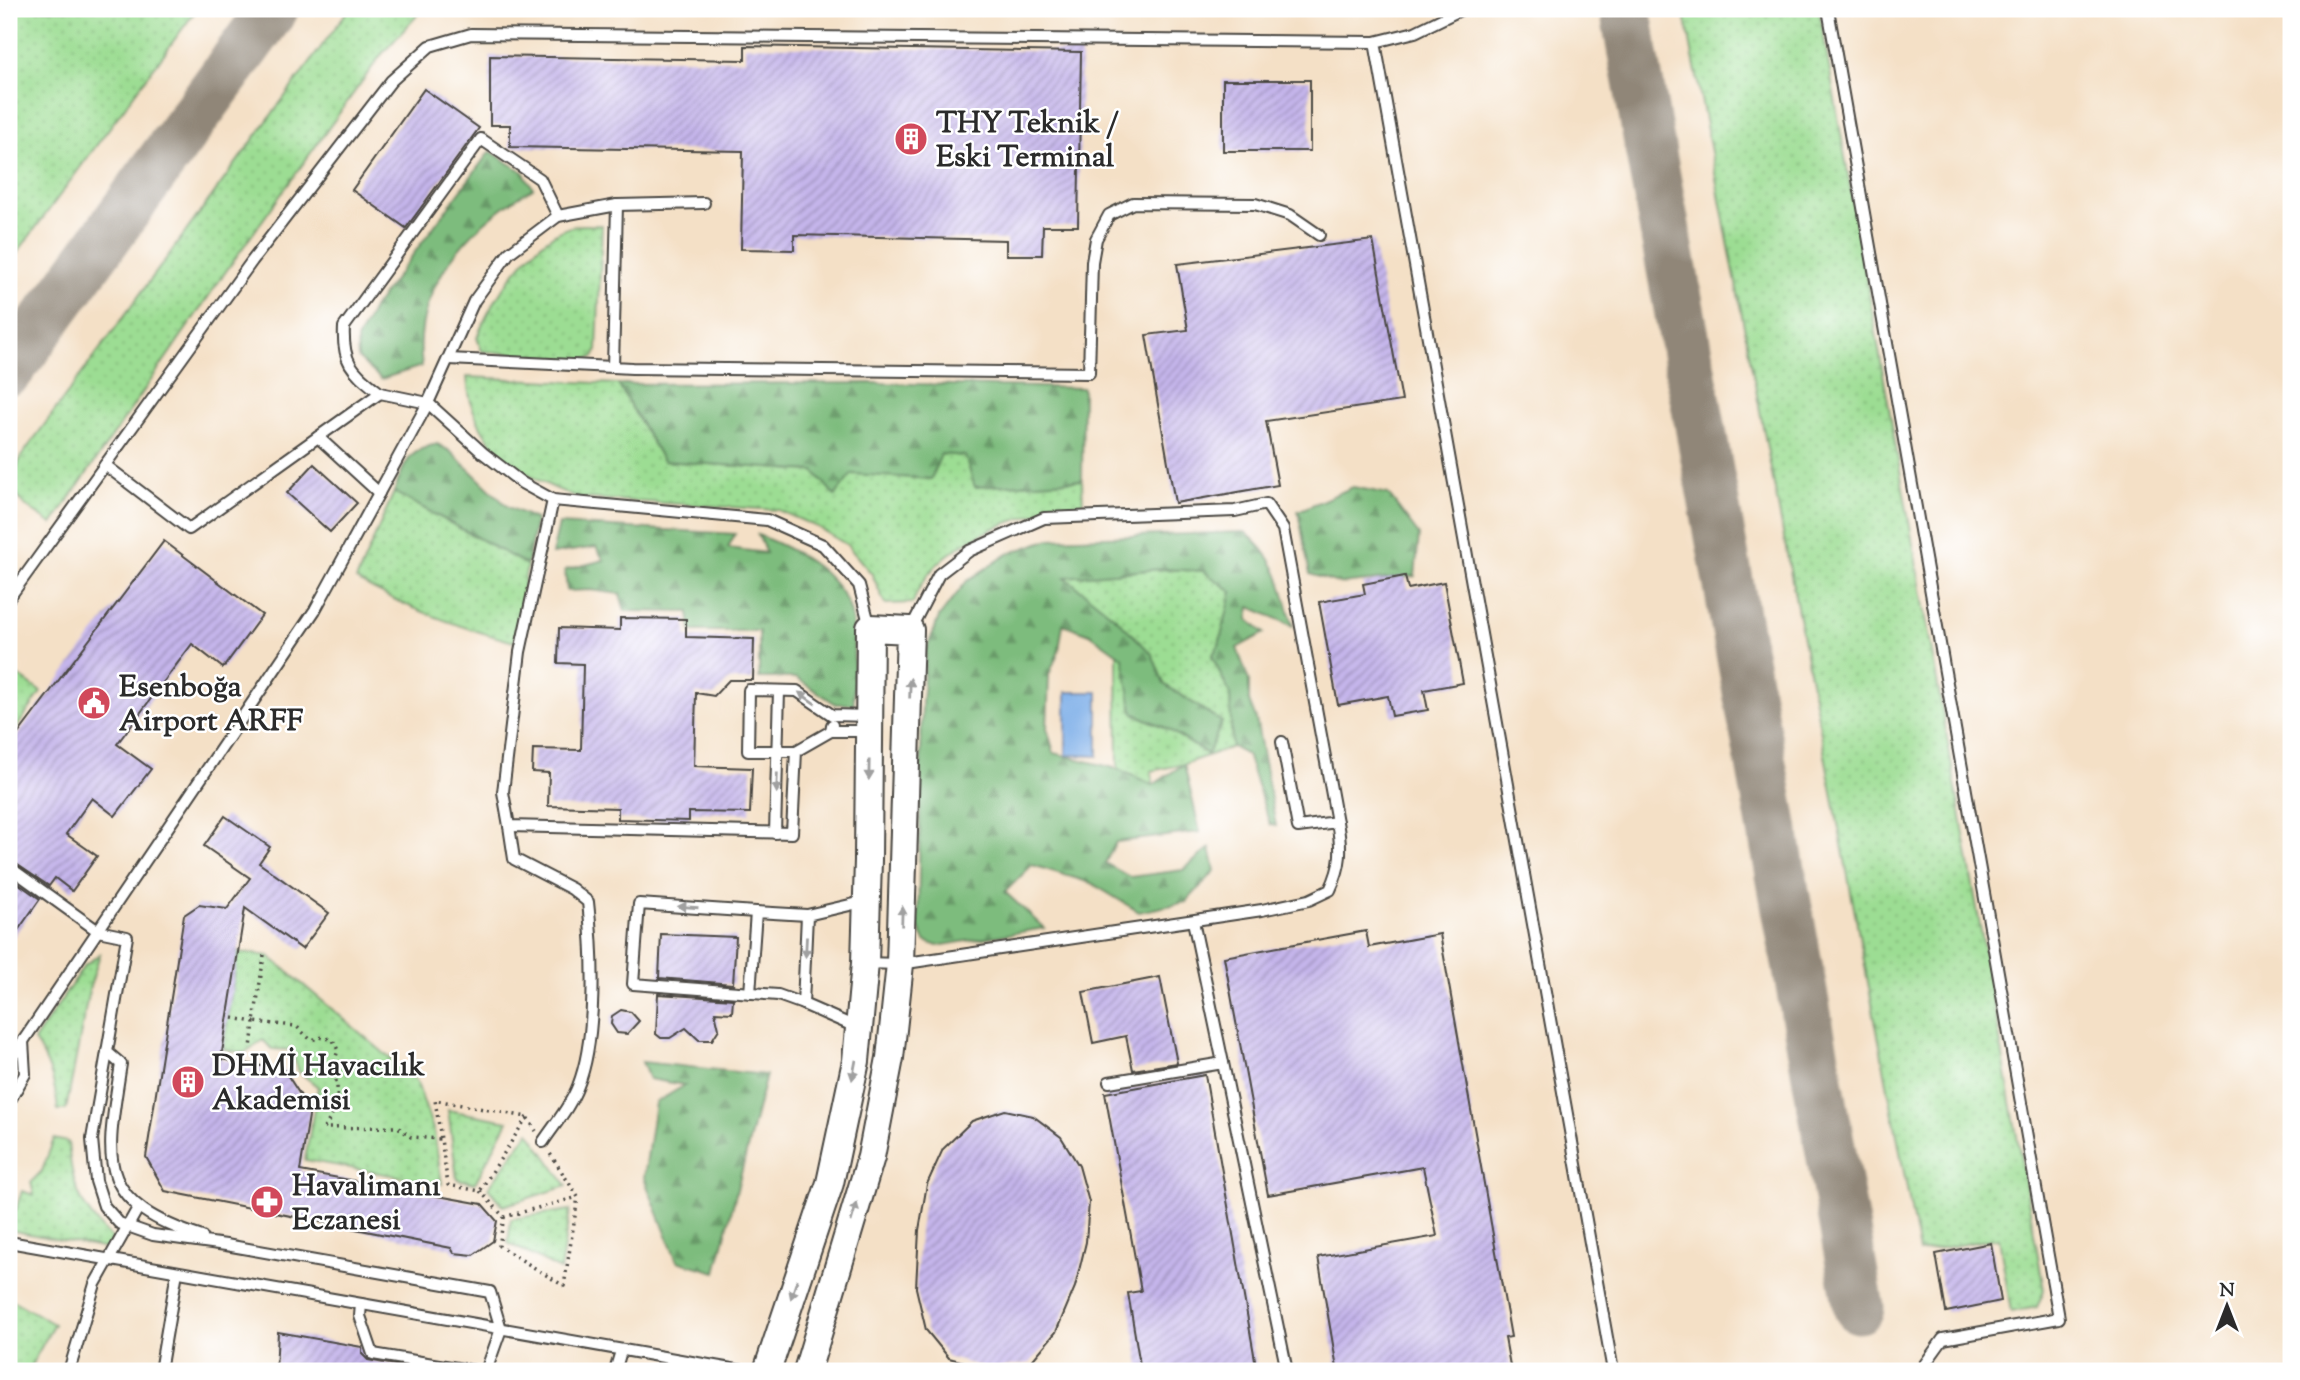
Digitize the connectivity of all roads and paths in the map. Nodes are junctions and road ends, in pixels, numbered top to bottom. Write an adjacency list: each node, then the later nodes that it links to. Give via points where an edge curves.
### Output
1 (1462, 9): 3 (lane, via 1415,32)
2 (1828, 9): 75 (lane, via 2059,1318 1943,1339)
3 (1376, 42): 13 (lane, via 471,34 430,46 383,92); 74 (lane)
4 (704, 202): 5 (lane)
5 (617, 205): 6 (lane); 9 (lane)
6 (558, 216): 8 (lane, via 509,253 474,301); 10 (lane, via 540,179 481,139 344,327 343,352 354,372)
7 (1319, 235): 9 (lane, via 1290,215 1255,204 1133,203 1109,215 1096,239 1092,262 1090,373)
8 (449, 359): 9 (lane); 11 (lane)
9 (613, 367)
10 (380, 393): 11 (lane); 12 (lane)
11 (428, 403): 14 (lane); 15 (lane, via 483,453)
12 (318, 437): 13 (lane, via 189,529); 14 (lane)
13 (105, 465): 16 (lane)
14 (379, 493): 34 (lane, via 315,610)
15 (553, 500): 17 (lane, via 767,520 823,545 859,584); 27 (lane, via 520,652 503,792)
16 (9, 598)
17 (870, 628): 18 (street); 21 (street)
18 (910, 630): 26 (lane, via 939,574 969,551 1044,518 1234,511 1266,504 1283,529); 37 (street, one-way to 18)
19 (779, 691): 20 (lane, one-way to 19, via 797,691); 24 (lane); 24 (lane, via 750,690 748,751)
20 (832, 716): 21 (lane); 22 (lane)
21 (870, 724): 22 (lane); 30 (street, one-way to 30)
22 (831, 731): 25 (lane)
23 (1282, 743): 26 (lane, via 1298,827)
24 (778, 751): 25 (lane); 28 (lane, one-way to 28)
25 (796, 751): 28 (lane, via 792,833)
26 (1337, 822): 33 (lane, via 1343,853 1330,890 1297,902)
27 (509, 826): 28 (lane); 52 (lane, via 514,859 588,902 592,934 589,1053 570,1103)
28 (775, 833)
29 (9, 867): 34 (lane)
30 (867, 901): 32 (lane); 36 (street)
31 (756, 912): 32 (lane); 38 (lane); 38 (lane, one-way to 38, via 639,904 633,984)
32 (807, 915): 39 (lane, one-way to 39)
33 (1193, 921): 37 (lane); 47 (lane)
34 (98, 931): 43 (lane); 45 (lane, via 127,937)
35 (264, 955): 41 (path)
36 (865, 963): 37 (lane); 42 (street)
37 (900, 964): 72 (street, one-way to 37, via 871,1157 890,1058)
38 (750, 993): 39 (lane, via 778,995)
39 (803, 1004): 42 (lane)
40 (233, 1018): 41 (path)
41 (254, 1022): 44 (path); 51 (path, via 285,1023 296,1026 311,1041 323,1037 334,1041 338,1050 332,1070 338,1083 337,1099 324,1128 398,1127 411,1138)
42 (859, 1028): 71 (street, one-way to 71, via 830,1183)
43 (23, 1041): 46 (lane); 49 (lane, via 25,1074)
44 (251, 1048)
45 (107, 1052): 55 (lane, via 121,1064 111,1131 113,1167 118,1186); 57 (lane, via 92,1139 96,1181 104,1206)
46 (9, 1062)
47 (1223, 1063): 48 (lane); 73 (lane)
48 (1109, 1082)
49 (9, 1102)
50 (527, 1116): 51 (path, via 435,1100); 52 (path); 53 (path)
51 (441, 1139): 53 (path, via 448,1185)
52 (543, 1142): 54 (path)
53 (480, 1191): 56 (path)
54 (578, 1197): 56 (path); 56 (path, via 564,1286 499,1246)
55 (138, 1208): 57 (lane); 59 (lane, via 165,1225)
56 (504, 1217)
57 (127, 1227): 59 (lane); 60 (lane)
58 (9, 1242): 60 (lane)
59 (226, 1245): 63 (lane, via 490,1292)
60 (109, 1261): 61 (lane); 65 (lane, via 95,1284)
61 (177, 1272): 62 (lane); 66 (lane)
62 (361, 1304): 63 (lane); 67 (lane, via 360,1316 373,1354)
63 (501, 1329): 64 (lane); 68 (lane)
64 (621, 1351): 69 (lane); 70 (lane)
65 (69, 1371)
66 (160, 1371)
67 (475, 1371)
68 (486, 1371)
69 (615, 1371)
70 (743, 1371)
71 (767, 1371)
72 (807, 1371)
73 (1287, 1371)
74 (1613, 1371)
75 (1920, 1371)

